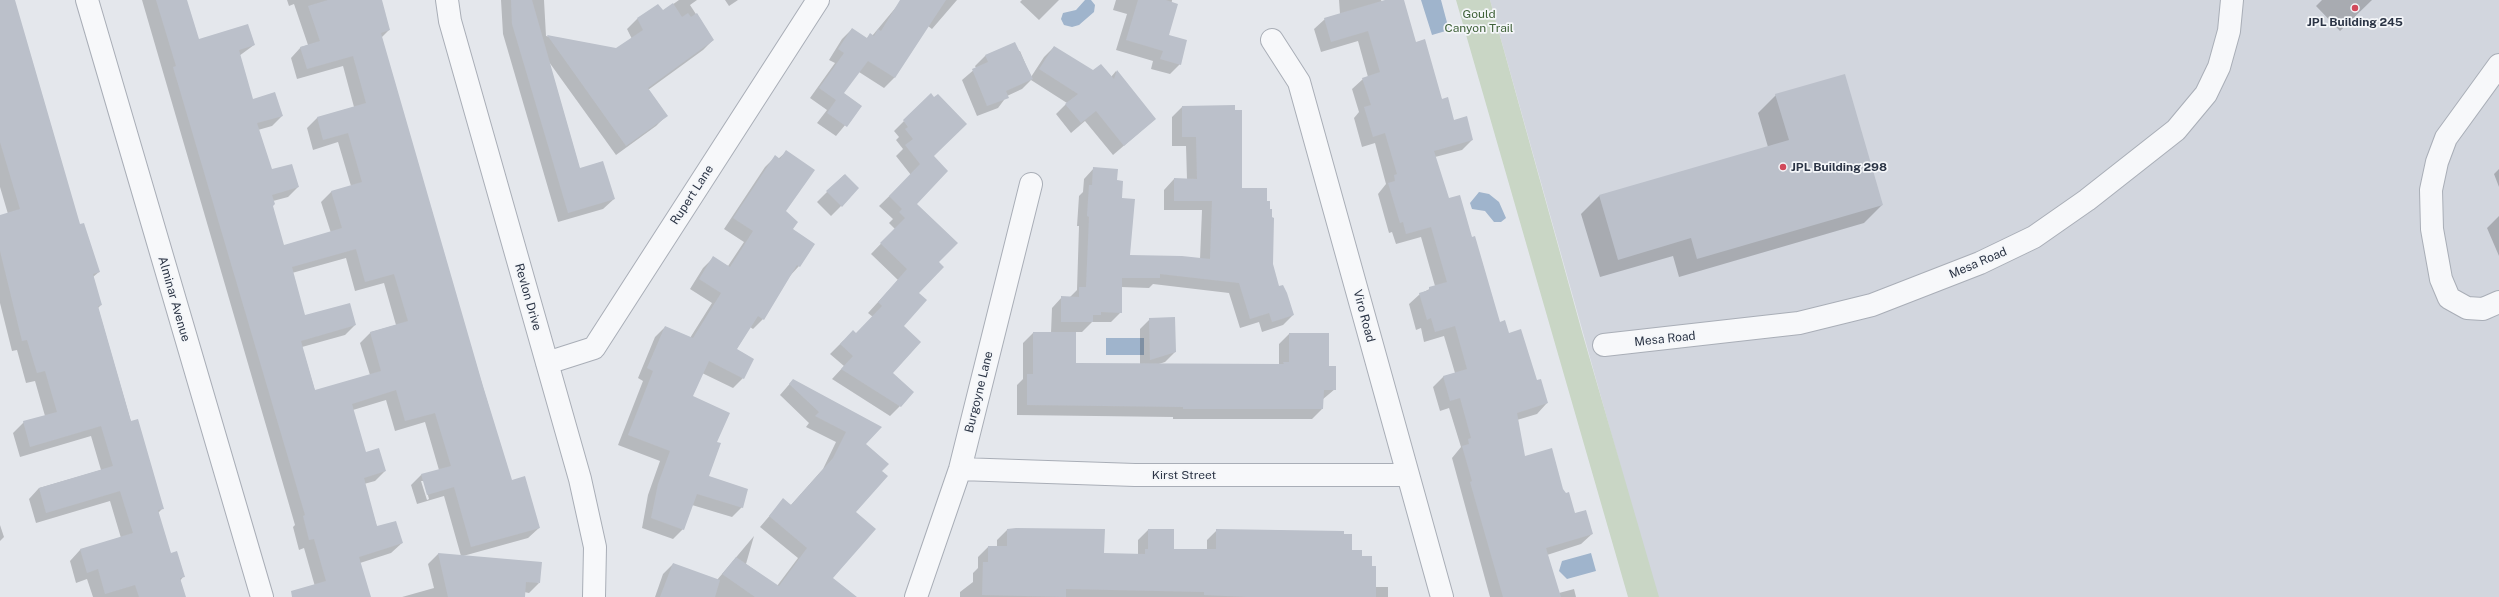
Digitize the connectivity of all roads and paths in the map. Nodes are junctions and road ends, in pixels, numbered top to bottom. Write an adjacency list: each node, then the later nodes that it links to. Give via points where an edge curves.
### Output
1 (87, 0): 13 (street, Alminar Avenue)
2 (447, 0): 10 (street, Revlon Drive, via 450,21)
3 (818, 0): 10 (street, Rupert Lane, via 594,348)
4 (2232, 0): 9 (street, Mesa Road, via 2229,31 2219,66 2206,94 2176,130 2088,200 2034,237 1980,264 1872,305 1806,322)
5 (1272, 40): 12 (street, Viro Road, via 1299,82)
6 (2499, 65): 8 (street, via 2446,138 2431,190 2432,229 2441,280 2450,298 2467,308 2483,309)
7 (1031, 184): 11 (street, Burgoyne Lane)
8 (2499, 302)
9 (1604, 345)
10 (547, 363): 14 (street, Revlon Drive, via 580,479 595,547)
11 (960, 469): 12 (street, Kirst Street, via 1136,475); 15 (street, Burgoyne Lane)
12 (1408, 475): 16 (street, Viro Road)
13 (262, 597)
14 (594, 597)
15 (916, 597)
16 (1442, 597)

